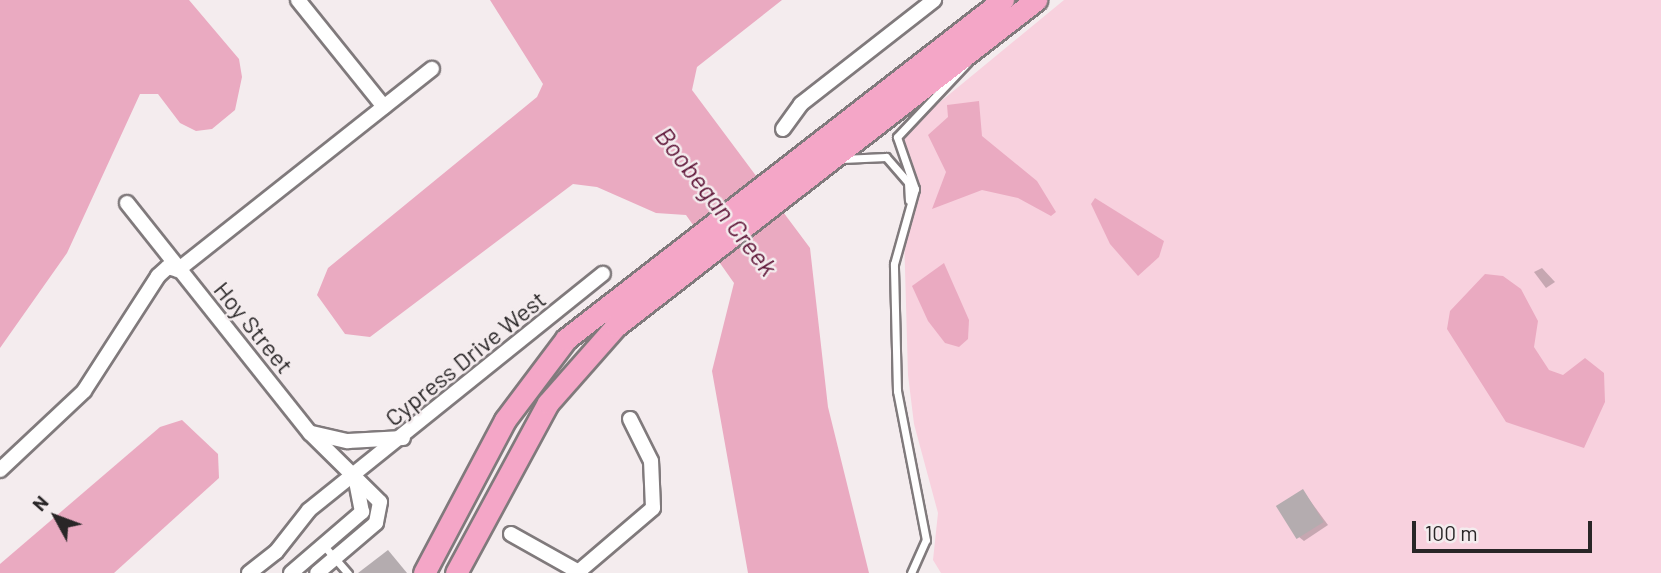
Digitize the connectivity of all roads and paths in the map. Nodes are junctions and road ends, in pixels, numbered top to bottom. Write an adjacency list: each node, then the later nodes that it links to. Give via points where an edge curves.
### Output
1 (298, 0): 7 (street)
2 (934, 0): 8 (street, via 801,104)
3 (1003, 0): 29 (main road, via 590,317 536,374 505,420)
4 (1036, 0): 5 (main road)
5 (977, 45): 9 (lane, via 962,74 905,121); 11 (main road)
6 (432, 69): 7 (street)
7 (384, 107): 14 (street)
8 (783, 129)
9 (896, 146): 10 (lane); 13 (lane, via 914,183)
10 (882, 156): 11 (lane); 13 (lane, via 908,182)
11 (825, 162): 30 (main road, via 616,326 558,389)
12 (127, 203): 14 (street, Hoy Street)
13 (909, 204): 31 (lane, via 894,264 897,391 926,540)
14 (178, 270): 17 (street, Hoy Street); 19 (street, via 168,267 159,276 84,391)
15 (603, 274): 18 (street, Cypress Drive West)
16 (630, 419): 24 (street, via 651,461 656,495 649,516 603,546)
17 (310, 433): 18 (street, via 348,441); 20 (street, Hoy Street)
18 (403, 438): 20 (street, Cypress Drive West)
19 (0, 470)
20 (353, 474): 22 (street, Hoy Street, via 366,505); 23 (street, Hoy Street, via 382,509); 25 (street, Cypress Drive West)
21 (511, 534): 24 (street)
22 (325, 547): 23 (lane); 26 (street, Hoy Street)
23 (335, 559): 27 (street, Hoy Street); 28 (lane)
24 (577, 572)
25 (249, 573)
26 (291, 573)
27 (317, 573)
28 (348, 573)
29 (424, 573)
30 (456, 573)
31 (911, 573)

